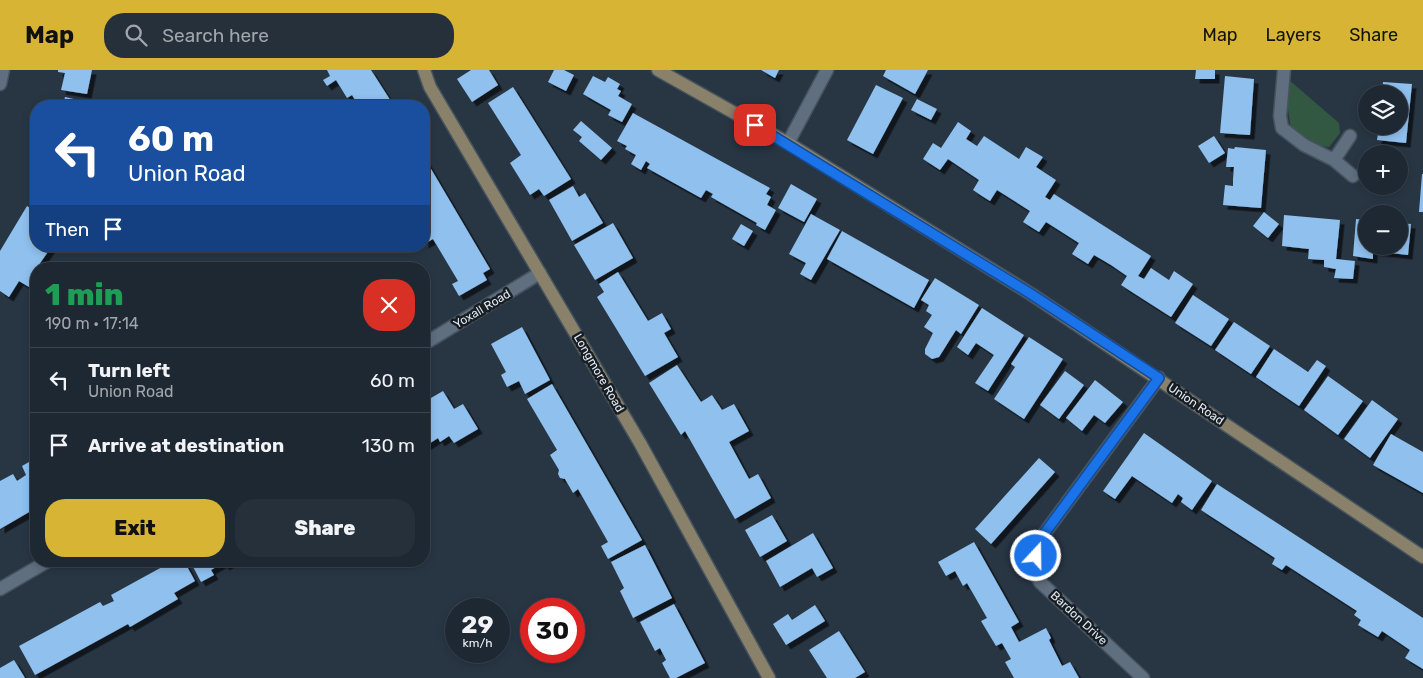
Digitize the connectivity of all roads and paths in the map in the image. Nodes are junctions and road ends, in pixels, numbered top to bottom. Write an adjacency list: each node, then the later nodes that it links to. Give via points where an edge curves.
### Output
1 (3, 70): 6 (street)
2 (424, 70): 11 (street, Longmore Road, via 430,87)
3 (658, 70): 8 (street, Union Road)
4 (828, 70): 8 (street)
5 (1284, 70): 9 (street, via 1282,128 1304,146)
6 (0, 84)
7 (1350, 136): 9 (street)
8 (788, 143): 13 (street, Union Road)
9 (1334, 160): 10 (street)
10 (1353, 176)
11 (540, 273): 12 (street, Yoxall Road); 17 (street, Longmore Road, via 640,443)
12 (430, 340)
13 (1159, 378): 14 (street, Union Road); 18 (street, Bardon Drive, via 1041,538 1035,572 1040,582)
14 (1423, 556)
15 (38, 567): 16 (street)
16 (0, 589)
17 (769, 678)
18 (1143, 678)

